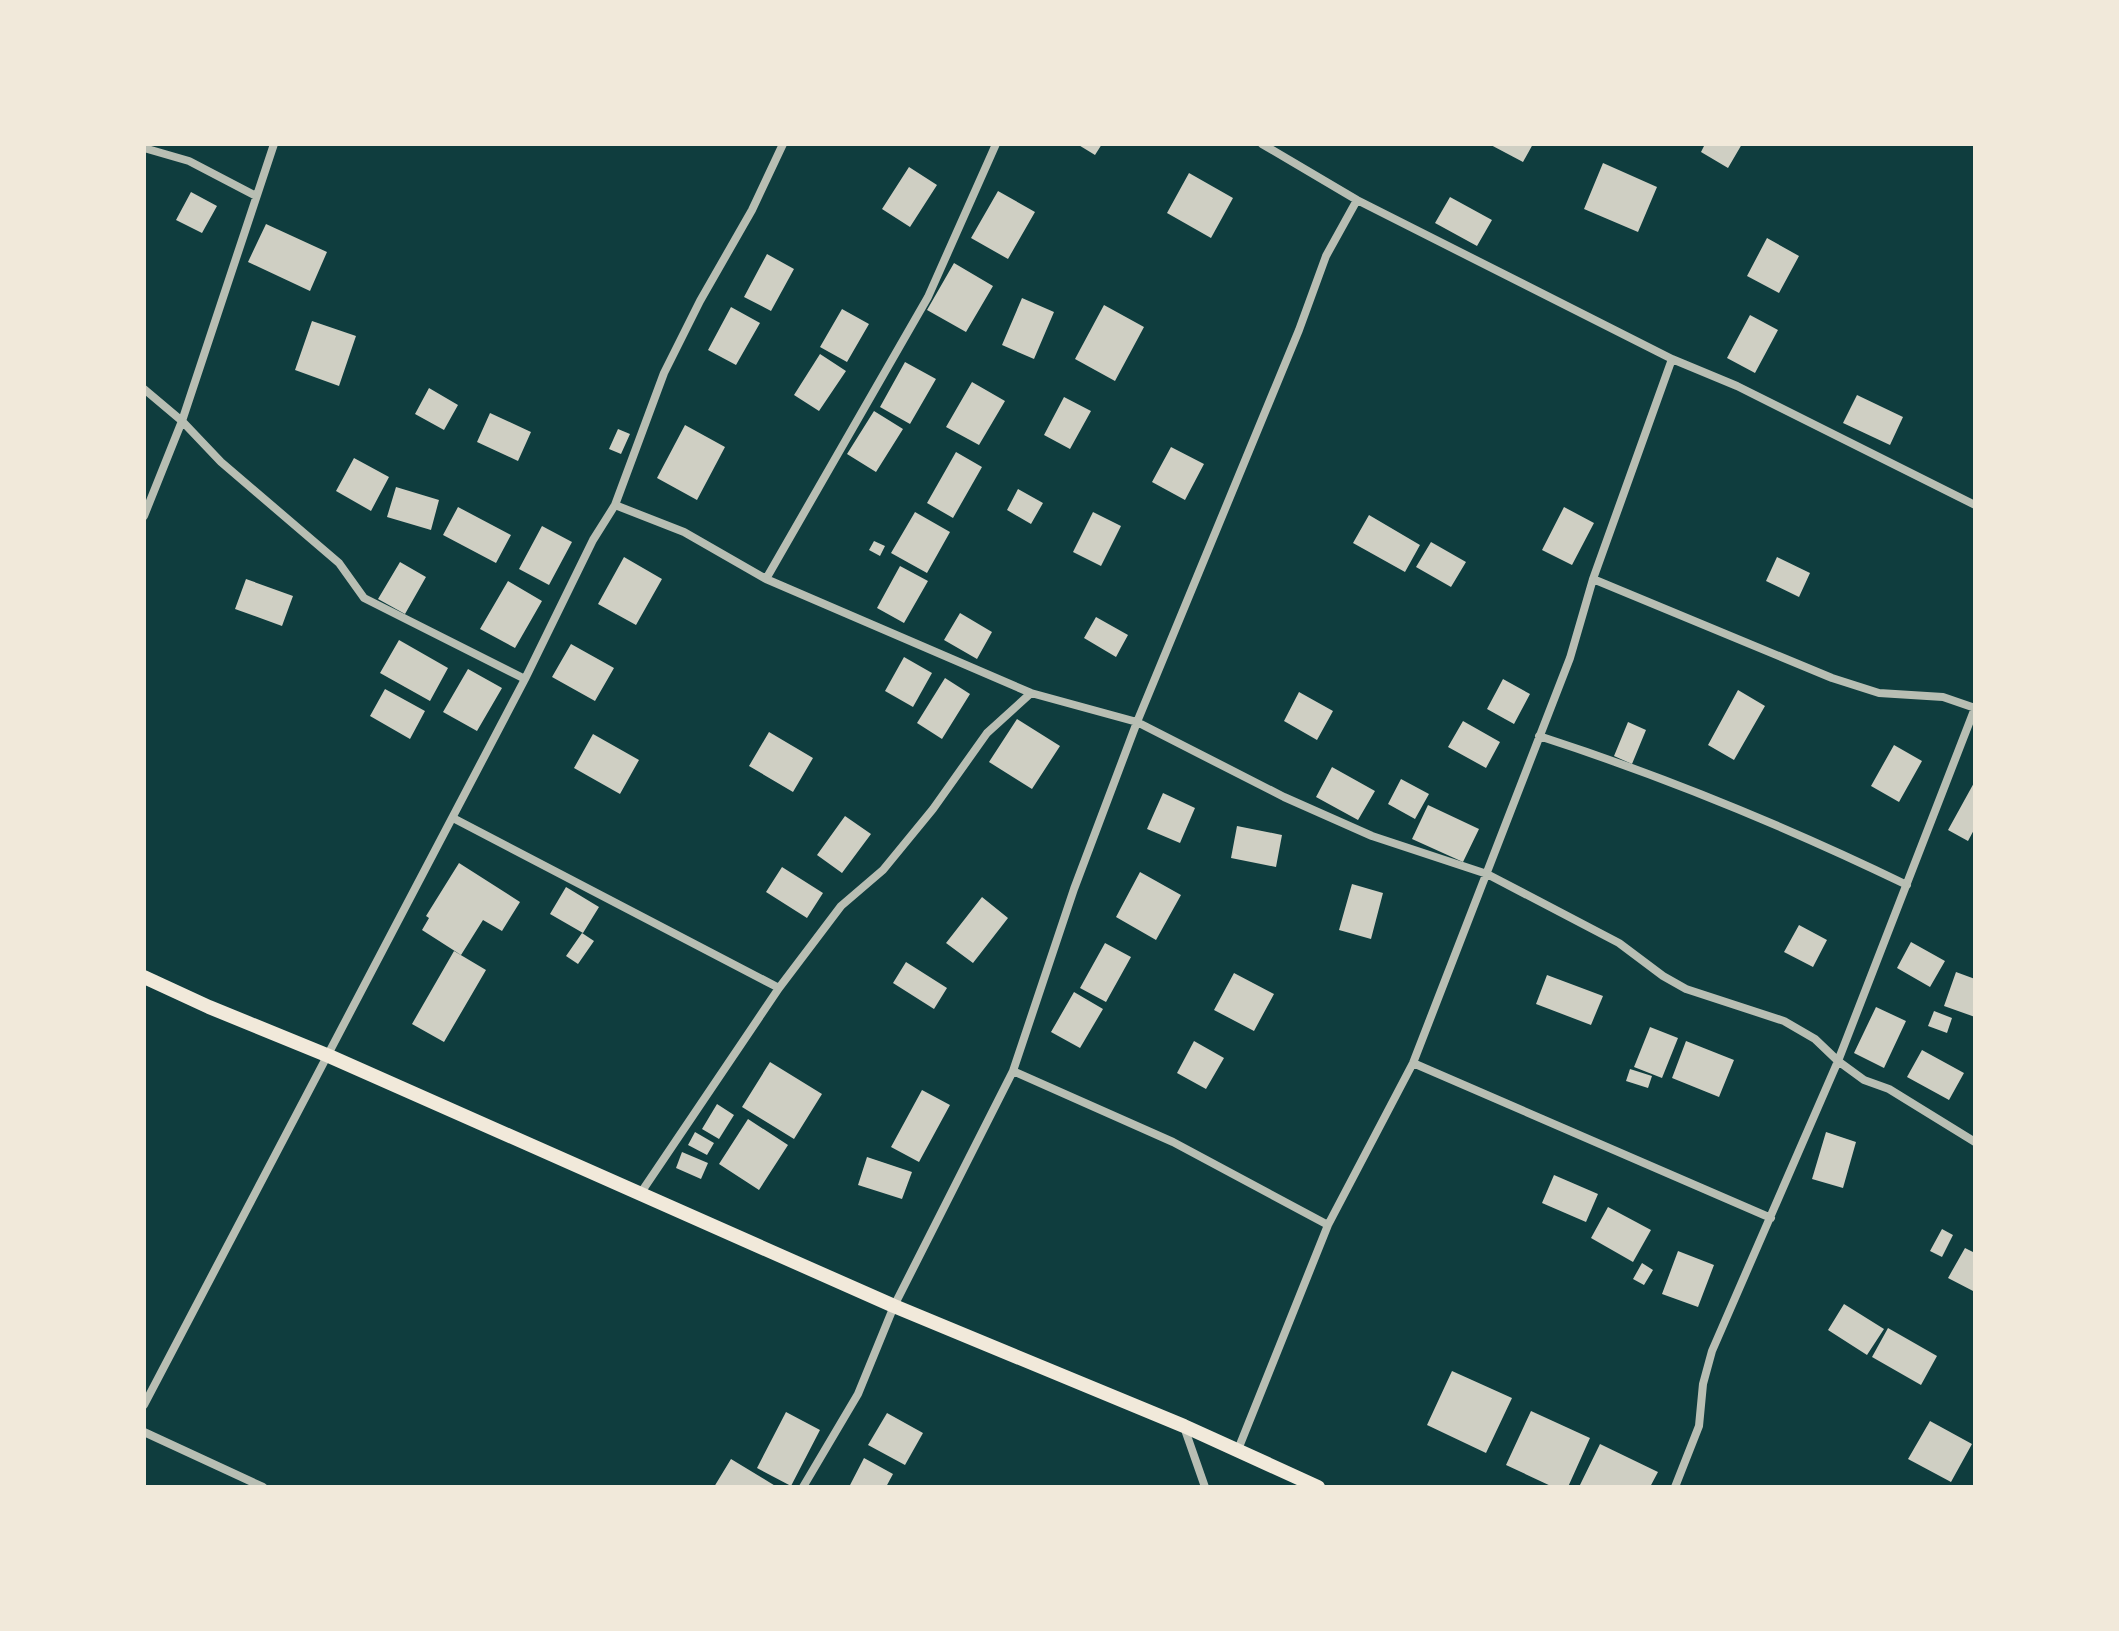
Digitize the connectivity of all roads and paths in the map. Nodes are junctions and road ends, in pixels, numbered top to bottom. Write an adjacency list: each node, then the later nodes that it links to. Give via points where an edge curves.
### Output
1 (274, 144): 6 (street)
2 (783, 144): 11 (street, via 664,373)
3 (996, 144): 14 (street, via 928,297)
4 (1262, 144): 7 (street)
5 (144, 148): 6 (street, via 189,161)
6 (256, 196): 10 (street)
7 (1357, 200): 8 (street); 19 (street, via 1326,256)
8 (1672, 359): 12 (street); 15 (street)
9 (144, 389): 10 (street)
10 (182, 421): 13 (street); 16 (street, via 221,462 339,563 364,598)
11 (615, 505): 14 (street, via 684,532); 16 (street)
12 (1975, 505)
13 (144, 516)
14 (766, 579): 17 (street)
15 (1593, 579): 18 (street, via 1847,683 1879,693 1943,697); 20 (street)
16 (525, 679): 21 (street)
17 (1031, 693): 19 (street); 25 (street, via 987,733 923,821 883,870 841,906)
18 (1975, 708): 23 (street)
19 (1137, 722): 22 (street, via 1342,823); 29 (street)
20 (1539, 736): 22 (street); 23 (street, via 1678,784)
21 (453, 818): 25 (street); 26 (street)
22 (1487, 874): 27 (street, via 1619,943 1686,989 1784,1021); 28 (street)
23 (1907, 885): 27 (street)
24 (144, 977): 26 (main road)
25 (779, 988): 31 (street)
26 (329, 1056): 31 (main road); 35 (street)
27 (1838, 1061): 30 (street); 32 (street)
28 (1413, 1063): 32 (street); 33 (street)
29 (1013, 1071): 33 (street, via 1173,1142); 34 (street)
30 (1975, 1142)
31 (640, 1194): 34 (main road)
32 (1771, 1218): 43 (street, via 1712,1351 1699,1426)
33 (1328, 1225): 38 (street)
34 (894, 1306): 36 (main road); 40 (street, via 858,1394)
35 (144, 1405)
36 (1184, 1426): 38 (main road); 41 (street)
37 (144, 1432): 39 (street)
38 (1237, 1452): 42 (main road)
39 (263, 1487)
40 (803, 1487)
41 (1205, 1487)
42 (1318, 1487)
43 (1675, 1487)

